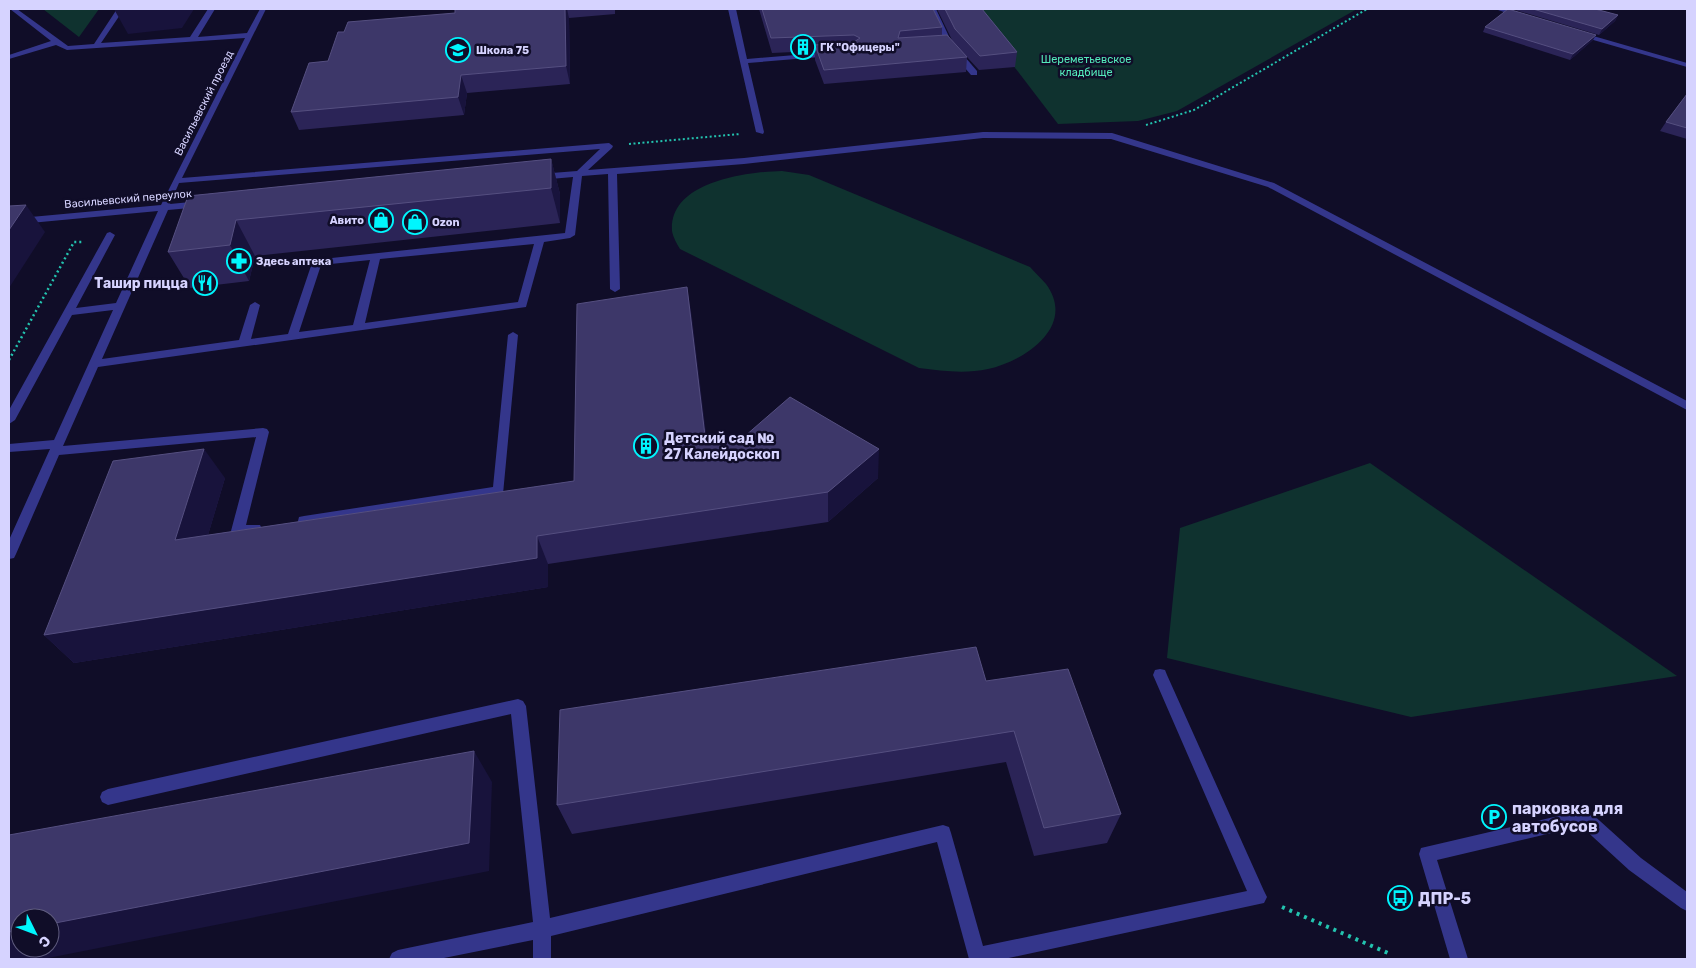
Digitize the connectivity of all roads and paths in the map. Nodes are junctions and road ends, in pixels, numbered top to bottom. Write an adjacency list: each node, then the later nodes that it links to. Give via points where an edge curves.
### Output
1 (13, 9): 13 (street)
2 (120, 9): 15 (street)
3 (211, 9): 12 (street)
4 (263, 9): 11 (street, Васильевский проезд)
5 (732, 9): 19 (street)
6 (932, 9): 14 (street)
7 (1367, 9): 23 (path, via 1194,110)
8 (1499, 9): 9 (street)
9 (1527, 17)
10 (1574, 31): 20 (street)
11 (251, 35): 12 (street); 28 (street, Васильевский проезд)
12 (193, 39): 15 (street)
13 (57, 42): 15 (street, via 66,48); 18 (street)
14 (949, 44): 16 (street); 21 (street)
15 (96, 46)
16 (930, 46)
17 (844, 53): 19 (street)
18 (9, 57)
19 (745, 61): 22 (street, via 757,104)
20 (1687, 65)
21 (974, 73)
22 (760, 132): 24 (path)
23 (1112, 136): 25 (street, via 983,135); 44 (street, via 1271,186)
24 (609, 146): 26 (street); 28 (street)
25 (612, 172): 26 (street); 35 (street)
26 (578, 175): 27 (street); 33 (street, via 570,235)
27 (531, 177)
28 (176, 181): 30 (street, Васильевский проезд)
29 (209, 203): 30 (street, Васильевский переулок)
30 (165, 207): 31 (street, Васильевский переулок); 37 (street, Васильевский проезд)
31 (9, 222)
32 (110, 235): 38 (street)
33 (540, 240): 34 (street); 39 (street, via 522,305)
34 (376, 256): 39 (street); 41 (street, via 317,262)
35 (615, 289)
36 (255, 305): 42 (street)
37 (120, 306): 38 (street); 43 (street, Васильевский проезд)
38 (67, 312): 45 (street)
39 (358, 328): 41 (street)
40 (513, 335): 48 (street, via 498,491)
41 (292, 337): 42 (street)
42 (244, 343): 43 (street)
43 (94, 364): 46 (street, Васильевский проезд)
44 (1687, 406)
45 (9, 420)
46 (57, 447): 47 (street); 49 (street, via 263,432 238,531); 50 (street, Васильевский проезд)
47 (9, 448)
48 (296, 522)
49 (267, 527)
50 (9, 554)
51 (1160, 675): 53 (street)
52 (108, 797): 55 (street, via 518,706)
53 (1258, 896): 56 (path); 57 (street)
54 (1687, 902): 60 (street, via 1636,864 1584,818 1427,854)
55 (542, 929): 57 (street, via 943,833); 58 (street); 59 (street)
56 (1388, 953)
57 (977, 958)
58 (398, 959)
59 (542, 959)
60 (1459, 959)

